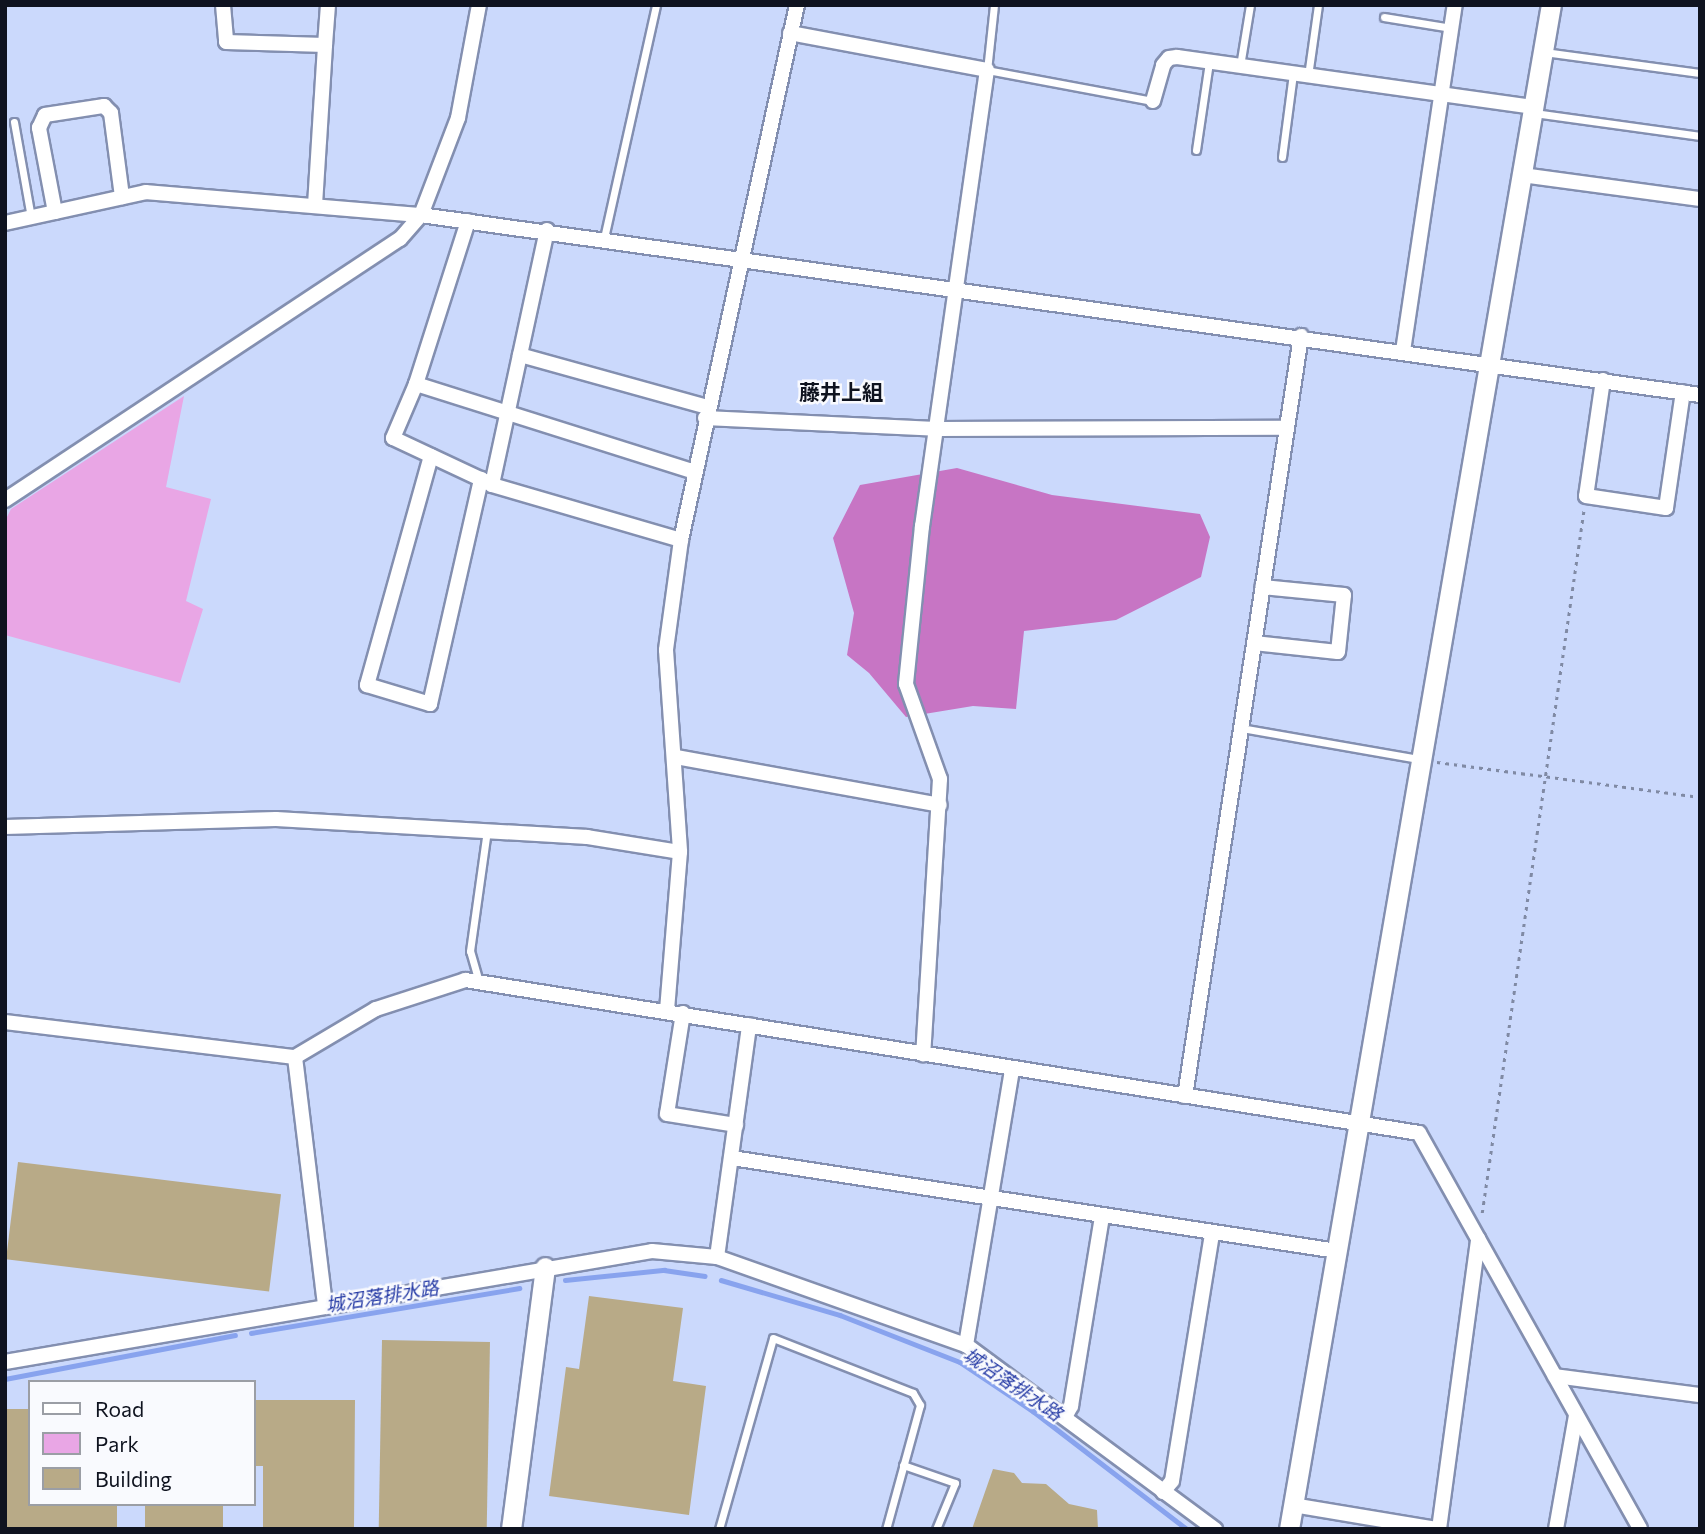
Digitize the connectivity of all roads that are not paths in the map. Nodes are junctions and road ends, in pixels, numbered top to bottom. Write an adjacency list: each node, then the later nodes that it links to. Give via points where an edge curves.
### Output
1 (223, 5): 14 (street, via 226,42)
2 (328, 5): 14 (street)
3 (479, 5): 34 (street, via 458,118)
4 (656, 5): 39 (lane)
5 (797, 5): 13 (street)
6 (994, 5): 18 (lane)
7 (1250, 5): 17 (lane)
8 (1318, 5): 21 (lane)
9 (1455, 5): 12 (street)
10 (1551, 5): 15 (street)
11 (1384, 17): 12 (lane)
12 (1452, 28): 22 (street)
13 (790, 33): 18 (street); 40 (street)
14 (325, 45): 32 (street)
15 (1543, 52): 19 (lane); 24 (street)
16 (1209, 62): 17 (street); 23 (street, via 1169,58); 27 (lane)
17 (1240, 66): 20 (street)
18 (987, 70): 23 (lane); 41 (street)
19 (1700, 73)
20 (1293, 74): 21 (street); 28 (lane)
21 (1308, 76): 22 (street)
22 (1443, 95): 24 (street); 43 (street)
23 (1153, 101)
24 (1532, 110): 26 (lane); 29 (street)
25 (14, 121): 35 (lane)
26 (1700, 136)
27 (1196, 150)
28 (1282, 157)
29 (1522, 174): 31 (street); 45 (street)
30 (122, 197): 32 (street, via 146,192); 33 (street); 33 (street, via 111,113 104,106 45,115 39,128)
31 (1700, 199)
32 (315, 205): 34 (street)
33 (55, 212): 35 (street)
34 (421, 215): 36 (street); 57 (street, via 400,239)
35 (31, 217): 37 (street)
36 (468, 221): 38 (street); 47 (street)
37 (5, 223)
38 (547, 230): 39 (street); 44 (street)
39 (604, 238): 40 (street)
40 (740, 257): 41 (street); 50 (street)
41 (957, 290): 42 (street); 53 (street)
42 (1301, 336): 43 (street); 52 (street)
43 (1403, 351): 45 (street)
44 (520, 355): 50 (street); 51 (street)
45 (1489, 364): 46 (street); 63 (street)
46 (1603, 380): 48 (street); 48 (street, via 1586,496 1666,508)
47 (416, 384): 51 (street); 54 (street, via 393,438)
48 (1683, 392): 49 (street)
49 (1700, 395)
50 (706, 413): 53 (street); 55 (street)
51 (507, 415): 55 (street); 56 (street)
52 (1287, 428): 53 (street); 59 (street)
53 (936, 429): 64 (street, via 906,684 940,779)
54 (431, 456): 56 (street); 56 (street, via 367,685 430,704)
55 (695, 472): 58 (street)
56 (486, 482): 58 (street)
57 (5, 500)
58 (681, 540): 62 (street, via 666,650)
59 (1262, 587): 60 (street); 60 (street, via 1344,595 1338,652)
60 (1254, 643): 61 (street)
61 (1241, 728): 63 (lane); 76 (street)
62 (676, 757): 64 (street); 67 (street)
63 (1420, 760): 77 (street)
64 (940, 805): 73 (street)
65 (5, 827): 66 (street, via 276,819)
66 (487, 829): 67 (street, via 587,837); 68 (lane, via 470,951)
67 (680, 852): 69 (street)
68 (479, 982): 69 (street); 74 (street, via 465,979 376,1009)
69 (667, 1010): 70 (street)
70 (683, 1013): 72 (street); 78 (street, via 667,1114)
71 (5, 1023): 74 (street)
72 (749, 1025): 73 (street); 78 (street)
73 (923, 1054): 75 (street)
74 (295, 1057): 87 (street)
75 (1012, 1069): 76 (street); 80 (street)
76 (1185, 1096): 77 (street)
77 (1358, 1122): 83 (street, via 1419,1133); 84 (street)
78 (736, 1125): 79 (street)
79 (732, 1157): 80 (street); 85 (street)
80 (992, 1198): 81 (street); 88 (street)
81 (1102, 1216): 82 (street); 93 (street, via 1071,1406)
82 (1212, 1233): 84 (street); 95 (street, via 1172,1481)
83 (1478, 1239): 90 (street); 103 (street)
84 (1337, 1251): 96 (street)
85 (718, 1257): 86 (street, via 652,1251); 88 (street)
86 (545, 1267): 87 (street); 97 (street)
87 (325, 1304): 89 (street)
88 (966, 1345): 93 (street)
89 (5, 1362)
90 (1555, 1376): 91 (street); 92 (street)
91 (1700, 1395)
92 (1576, 1415): 104 (street); 105 (street)
93 (1065, 1417): 95 (street)
94 (903, 1465): 98 (lane, via 920,1405 913,1393 772,1338); 99 (lane); 100 (lane, via 955,1482)
95 (1163, 1492): 101 (street)
96 (1293, 1505): 102 (street); 103 (street)
97 (511, 1529)
98 (719, 1529)
99 (886, 1529)
100 (936, 1529)
101 (1215, 1529)
102 (1289, 1529)
103 (1438, 1529)
104 (1556, 1529)
105 (1640, 1529)

